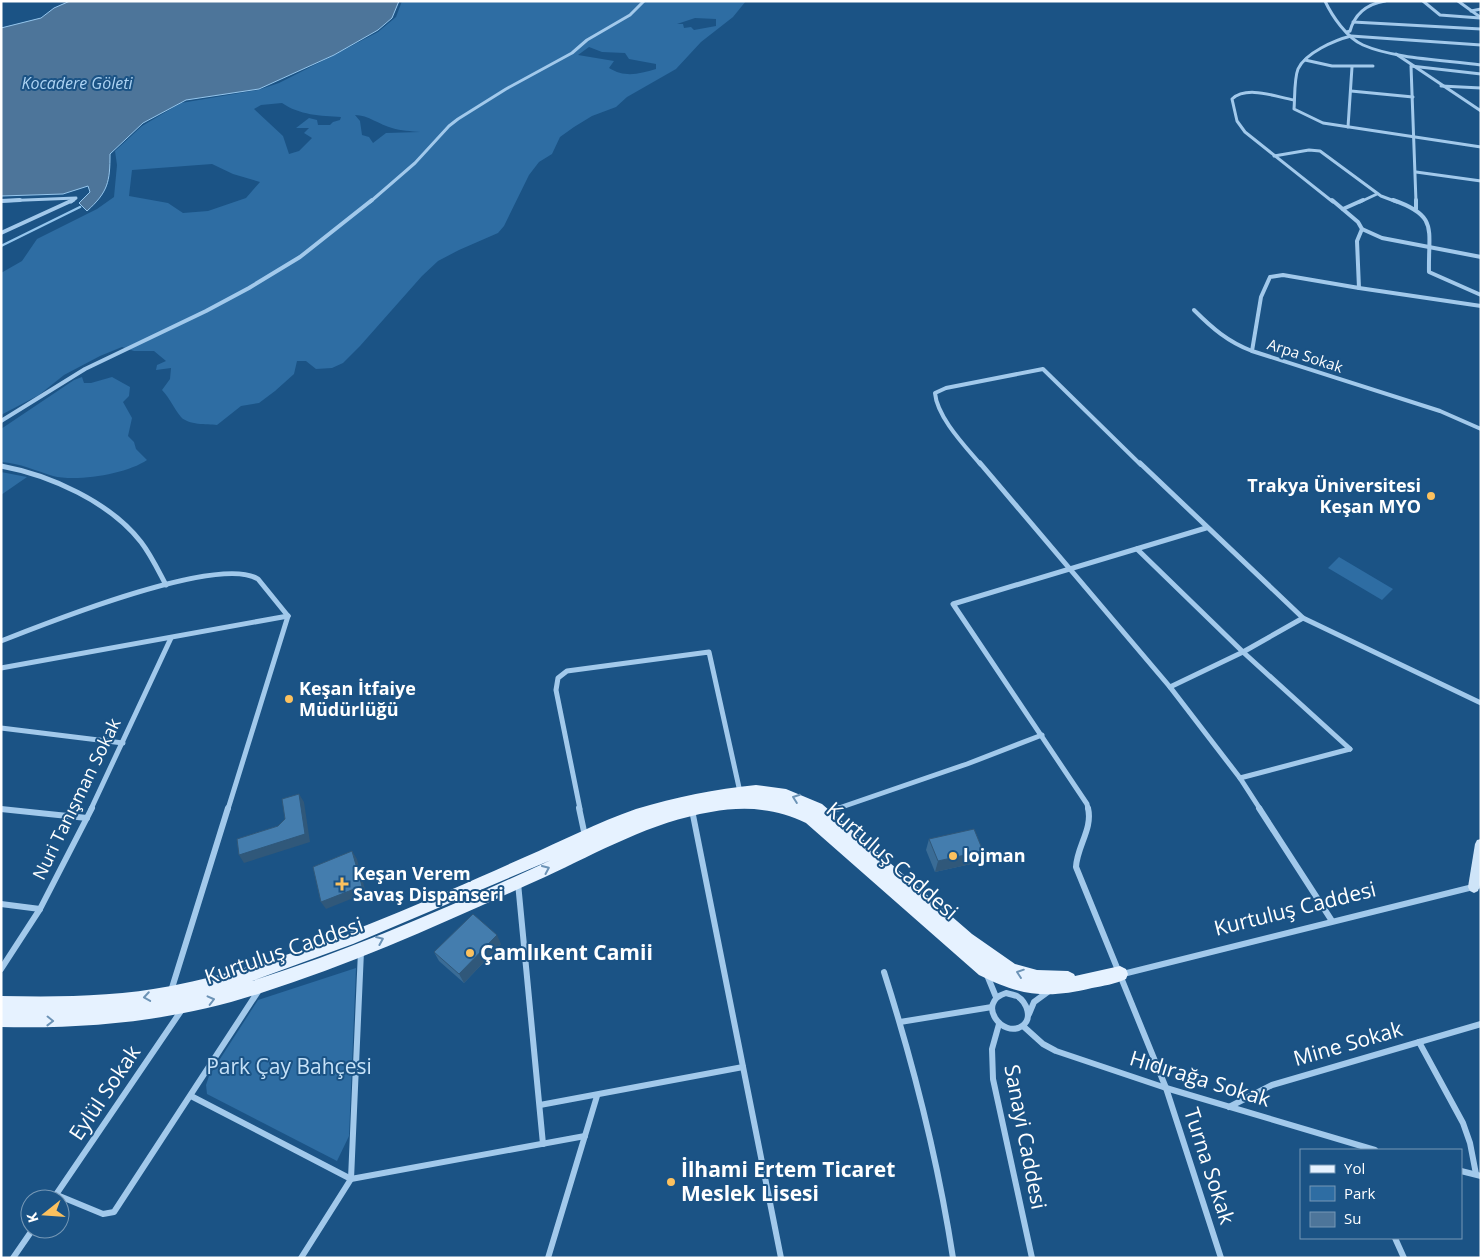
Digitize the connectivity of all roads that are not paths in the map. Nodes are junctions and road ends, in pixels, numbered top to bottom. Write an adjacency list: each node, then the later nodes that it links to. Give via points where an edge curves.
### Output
1 (644, 1): 48 (street, via 630,15 572,53 458,119 415,163 344,224 292,262 206,310 85,369)
2 (1325, 1): 11 (street)
3 (1385, 1): 9 (street, via 1367,5)
4 (1423, 1): 8 (street, via 1440,15)
5 (1458, 1): 7 (street)
6 (1481, 9): 7 (street)
7 (1471, 11): 8 (street)
8 (1480, 18)
9 (1353, 22): 10 (street); 11 (street)
10 (1481, 29)
11 (1347, 32): 12 (street)
12 (1351, 36): 13 (street); 14 (street, via 1361,44); 15 (street, via 1332,41)
13 (1481, 45)
14 (1396, 54): 16 (street); 18 (street)
15 (1305, 60): 19 (street); 25 (street, via 1297,70)
16 (1481, 65)
17 (1372, 66): 19 (street)
18 (1411, 66): 20 (street); 21 (street); 24 (street)
19 (1352, 67): 23 (street)
20 (1481, 74)
21 (1441, 86): 22 (street); 26 (street)
22 (1481, 88)
23 (1350, 91): 24 (street); 27 (street)
24 (1413, 97): 28 (street)
25 (1294, 100): 27 (street, via 1296,112 1321,122); 30 (street, via 1248,92 1232,98 1241,128)
26 (1481, 111)
27 (1348, 127): 28 (street)
28 (1413, 137): 29 (street); 31 (street)
29 (1481, 147)
30 (1274, 156): 33 (street, via 1320,151); 37 (street)
31 (1416, 172): 32 (street); 35 (street)
32 (1481, 181)
33 (1377, 194): 36 (street); 37 (street)
34 (1, 201): 40 (street, via 76,198 70,204)
35 (1416, 202): 36 (street); 38 (street)
36 (1406, 205): 38 (street)
37 (1343, 208): 39 (street)
38 (1416, 209): 41 (street, via 1428,223)
39 (1362, 229): 41 (street, via 1379,237); 43 (street, via 1356,241)
40 (1, 233)
41 (1428, 248): 42 (street); 44 (street, via 1430,273)
42 (1481, 257)
43 (1359, 288): 45 (street); 47 (street, Arpa Sokak, via 1283,275 1270,277 1261,296)
44 (1481, 295)
45 (1481, 306)
46 (1194, 310): 47 (street, via 1221,338)
47 (1252, 351): 49 (street, Arpa Sokak, via 1440,411)
48 (1, 421)
49 (1481, 430)
50 (1, 466): 54 (street, via 59,483 122,523 137,538)
51 (1206, 528): 52 (street); 53 (street, via 1043,369 935,393 936,401 954,431); 56 (street)
52 (1137, 549): 53 (street); 59 (street)
53 (1070, 568): 61 (street); 64 (street, Turna Sokak, via 954,604)
54 (166, 585): 55 (street, via 214,575 244,574 259,580); 58 (street, via 66,616)
55 (288, 616): 57 (street); 86 (street)
56 (1303, 618): 59 (street); 62 (street)
57 (171, 638): 60 (street); 65 (street, Nuri Tanışman Sokak)
58 (1, 641)
59 (1243, 652): 61 (street); 66 (street, via 1350,749)
60 (1, 668)
61 (1170, 687): 66 (street)
62 (1481, 703)
63 (1, 728): 65 (street)
64 (1042, 736): 70 (street); 83 (street, Turna Sokak, via 1087,804 1090,823 1076,853 1076,867)
65 (123, 742): 71 (street, Nuri Tanışman Sokak)
66 (1240, 778): 78 (street)
67 (740, 792): 70 (main road, Kurtuluş Caddesi, one-way to 67, via 786,795); 72 (main road, Kurtuluş Caddesi, via 649,810); 72 (street, via 709,652 567,671 558,678 556,690)
68 (1, 809): 71 (street)
69 (692, 809): 74 (main road, Kurtuluş Caddesi, one-way to 69, via 648,822); 81 (main road, Kurtuluş Caddesi, via 759,802 805,815 824,828); 98 (street)
70 (824, 813): 83 (main road, Kurtuluş Caddesi, one-way to 70, via 1052,979 1011,970 967,939)
71 (87, 818): 77 (street, Nuri Tanışman Sokak)
72 (585, 839): 86 (main road, Kurtuluş Caddesi, via 324,948 243,976)
73 (1481, 844): 75 (main road)
74 (518, 881): 79 (main road, Kurtuluş Caddesi, one-way to 74); 102 (street)
75 (1477, 886): 78 (street, Kurtuluş Caddesi)
76 (1, 904): 77 (street)
77 (40, 909): 80 (street, Nuri Tanışman Sokak)
78 (1332, 921): 83 (street, Kurtuluş Caddesi)
79 (362, 948): 85 (main road, Kurtuluş Caddesi); 109 (street)
80 (1, 969)
81 (985, 970): 84 (main road, Kurtuluş Caddesi, via 1022,986); 87 (street)
82 (884, 972): 93 (street)
83 (1120, 974): 84 (main road, Kurtuluş Caddesi); 99 (street, Turna Sokak)
84 (1070, 985): 91 (street, via 1039,996)
85 (261, 986): 89 (main road, Kurtuluş Caddesi, one-way to 85); 100 (street)
86 (170, 994): 88 (main road, Kurtuluş Caddesi, one-way to 88, via 61,1005)
87 (996, 997): 90 (street); 91 (street, via 1006,993 1018,996 1027,1005)
88 (1, 1004)
89 (185, 1006): 92 (main road, Kurtuluş Caddesi, one-way to 89, via 94,1020); 110 (street, Eylül Sokak)
90 (992, 1008): 93 (street); 94 (street)
91 (1028, 1017): 96 (street)
92 (1, 1019)
93 (900, 1022): 118 (street, via 925,1110)
94 (999, 1024): 96 (street, via 1011,1029); 119 (street, Sanayi Caddesi, via 992,1049 992,1070)
95 (1481, 1024): 97 (street, Mine Sokak)
96 (1023, 1026): 99 (street, Hıdırağa Sokak, via 1052,1049)
97 (1419, 1042): 103 (street, Mine Sokak, via 1272,1085); 108 (street, via 1463,1123)
98 (743, 1067): 101 (street); 117 (street)
99 (1166, 1088): 103 (street, Hıdırağa Sokak); 120 (street, Turna Sokak)
100 (191, 1096): 109 (street); 111 (street, via 114,1212 98,1213)
101 (597, 1096): 102 (street); 104 (street)
102 (540, 1105): 105 (street)
103 (1229, 1106): 106 (street, Hıdırağa Sokak)
104 (585, 1136): 105 (street); 116 (street)
105 (543, 1144): 109 (street)
106 (1355, 1148)
107 (1462, 1171): 108 (street)
108 (1479, 1175)
109 (351, 1179): 115 (street)
110 (60, 1189)
111 (70, 1203)
112 (26, 1239): 114 (street)
113 (1395, 1239): 121 (street)
114 (13, 1258)
115 (301, 1258)
116 (548, 1258)
117 (782, 1258)
118 (953, 1258)
119 (1032, 1258)
120 (1221, 1258)
121 (1404, 1258)

